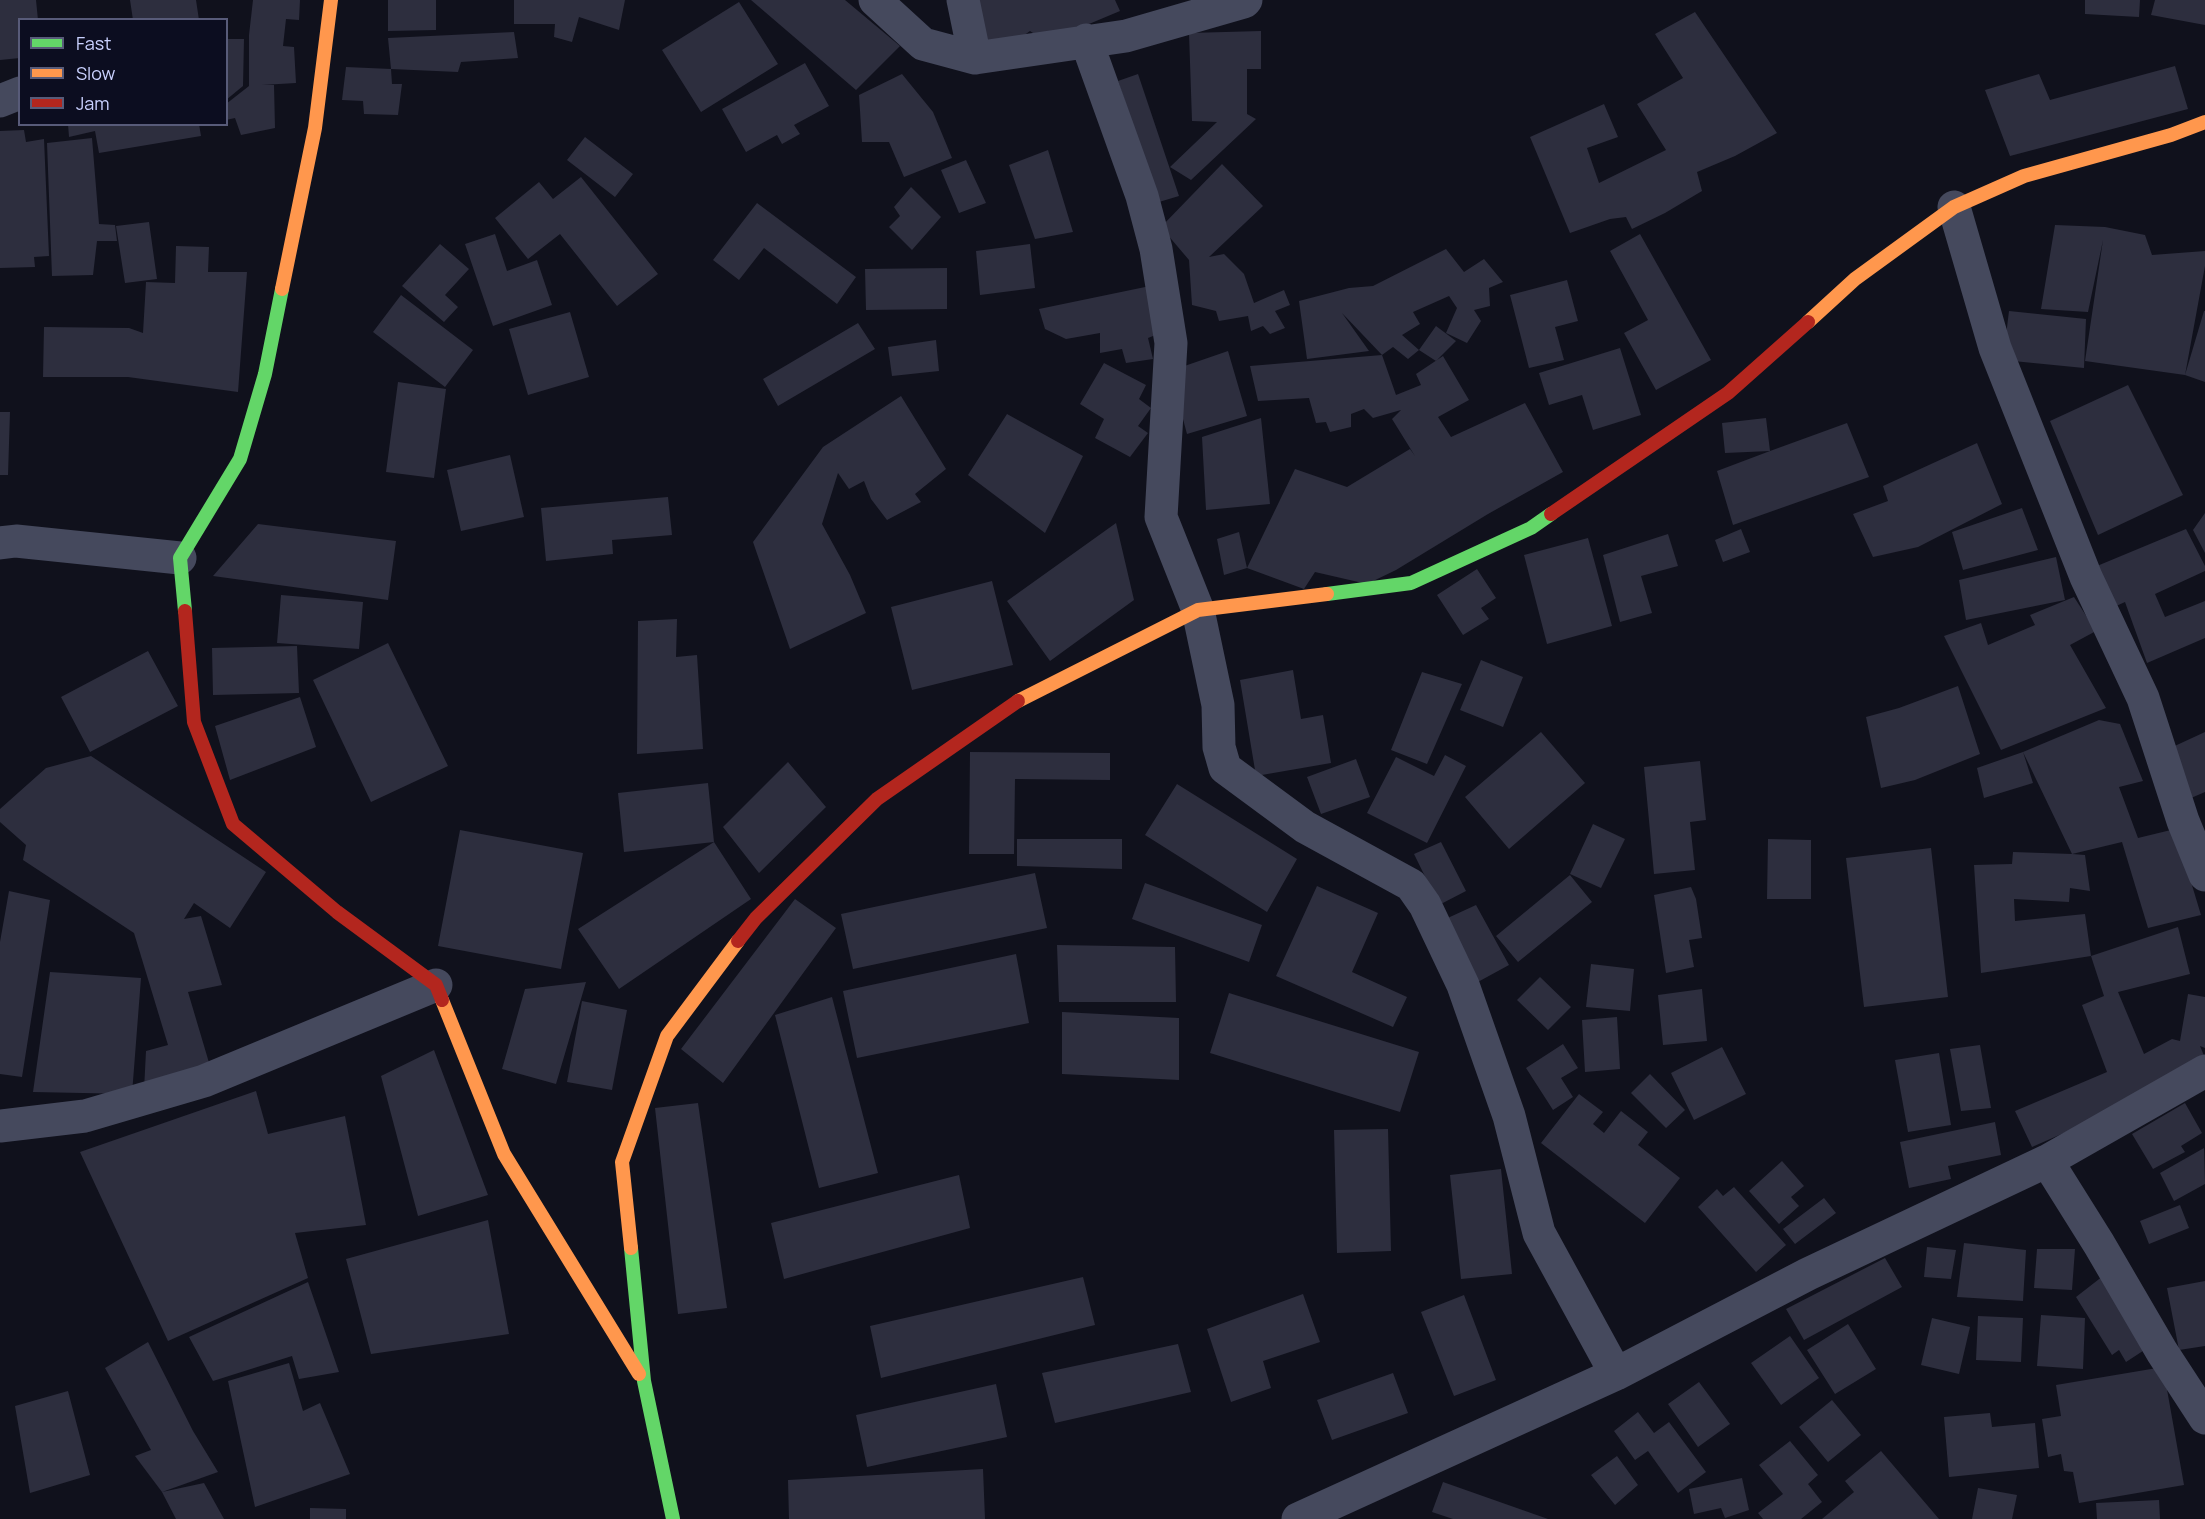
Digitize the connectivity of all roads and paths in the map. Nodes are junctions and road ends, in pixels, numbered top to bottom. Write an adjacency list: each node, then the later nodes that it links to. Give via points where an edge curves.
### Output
1 (332, 0): 12 (street, via 315,128 265,374 240,459)
2 (874, 0): 6 (street, via 923,44)
3 (963, 0): 6 (street)
4 (1246, 0): 5 (street, via 1126,36)
5 (1086, 40): 6 (street); 13 (street, via 1142,196 1156,249 1171,343 1161,517)
6 (975, 58)
7 (18, 94): 8 (street)
8 (0, 101)
9 (2205, 122): 10 (street, via 2024,176)
10 (1954, 207): 13 (street, via 1855,279 1728,393 1531,528 1411,583); 14 (street, via 1995,348 2086,577 2143,698 2182,821)
11 (0, 543): 12 (street, via 16,541)
12 (180, 558): 15 (street, via 194,722 233,824 337,912)
13 (1198, 610): 19 (street, via 1218,705 1219,747 1225,768 1305,827 1411,885 1425,905 1463,986 1509,1116 1539,1233); 20 (street, via 1020,699 877,799 756,918 667,1036 622,1162)
14 (2205, 875)
15 (436, 985): 17 (street, via 204,1081 85,1116); 20 (street, via 504,1154)
16 (2205, 1071): 18 (street)
17 (0, 1126)
18 (2047, 1161): 19 (street, via 1808,1274); 21 (street)
19 (1616, 1374): 22 (street)
20 (644, 1380): 23 (street)
21 (2205, 1418)
22 (1343, 1510): 24 (street)
23 (673, 1519)
24 (1298, 1519)

